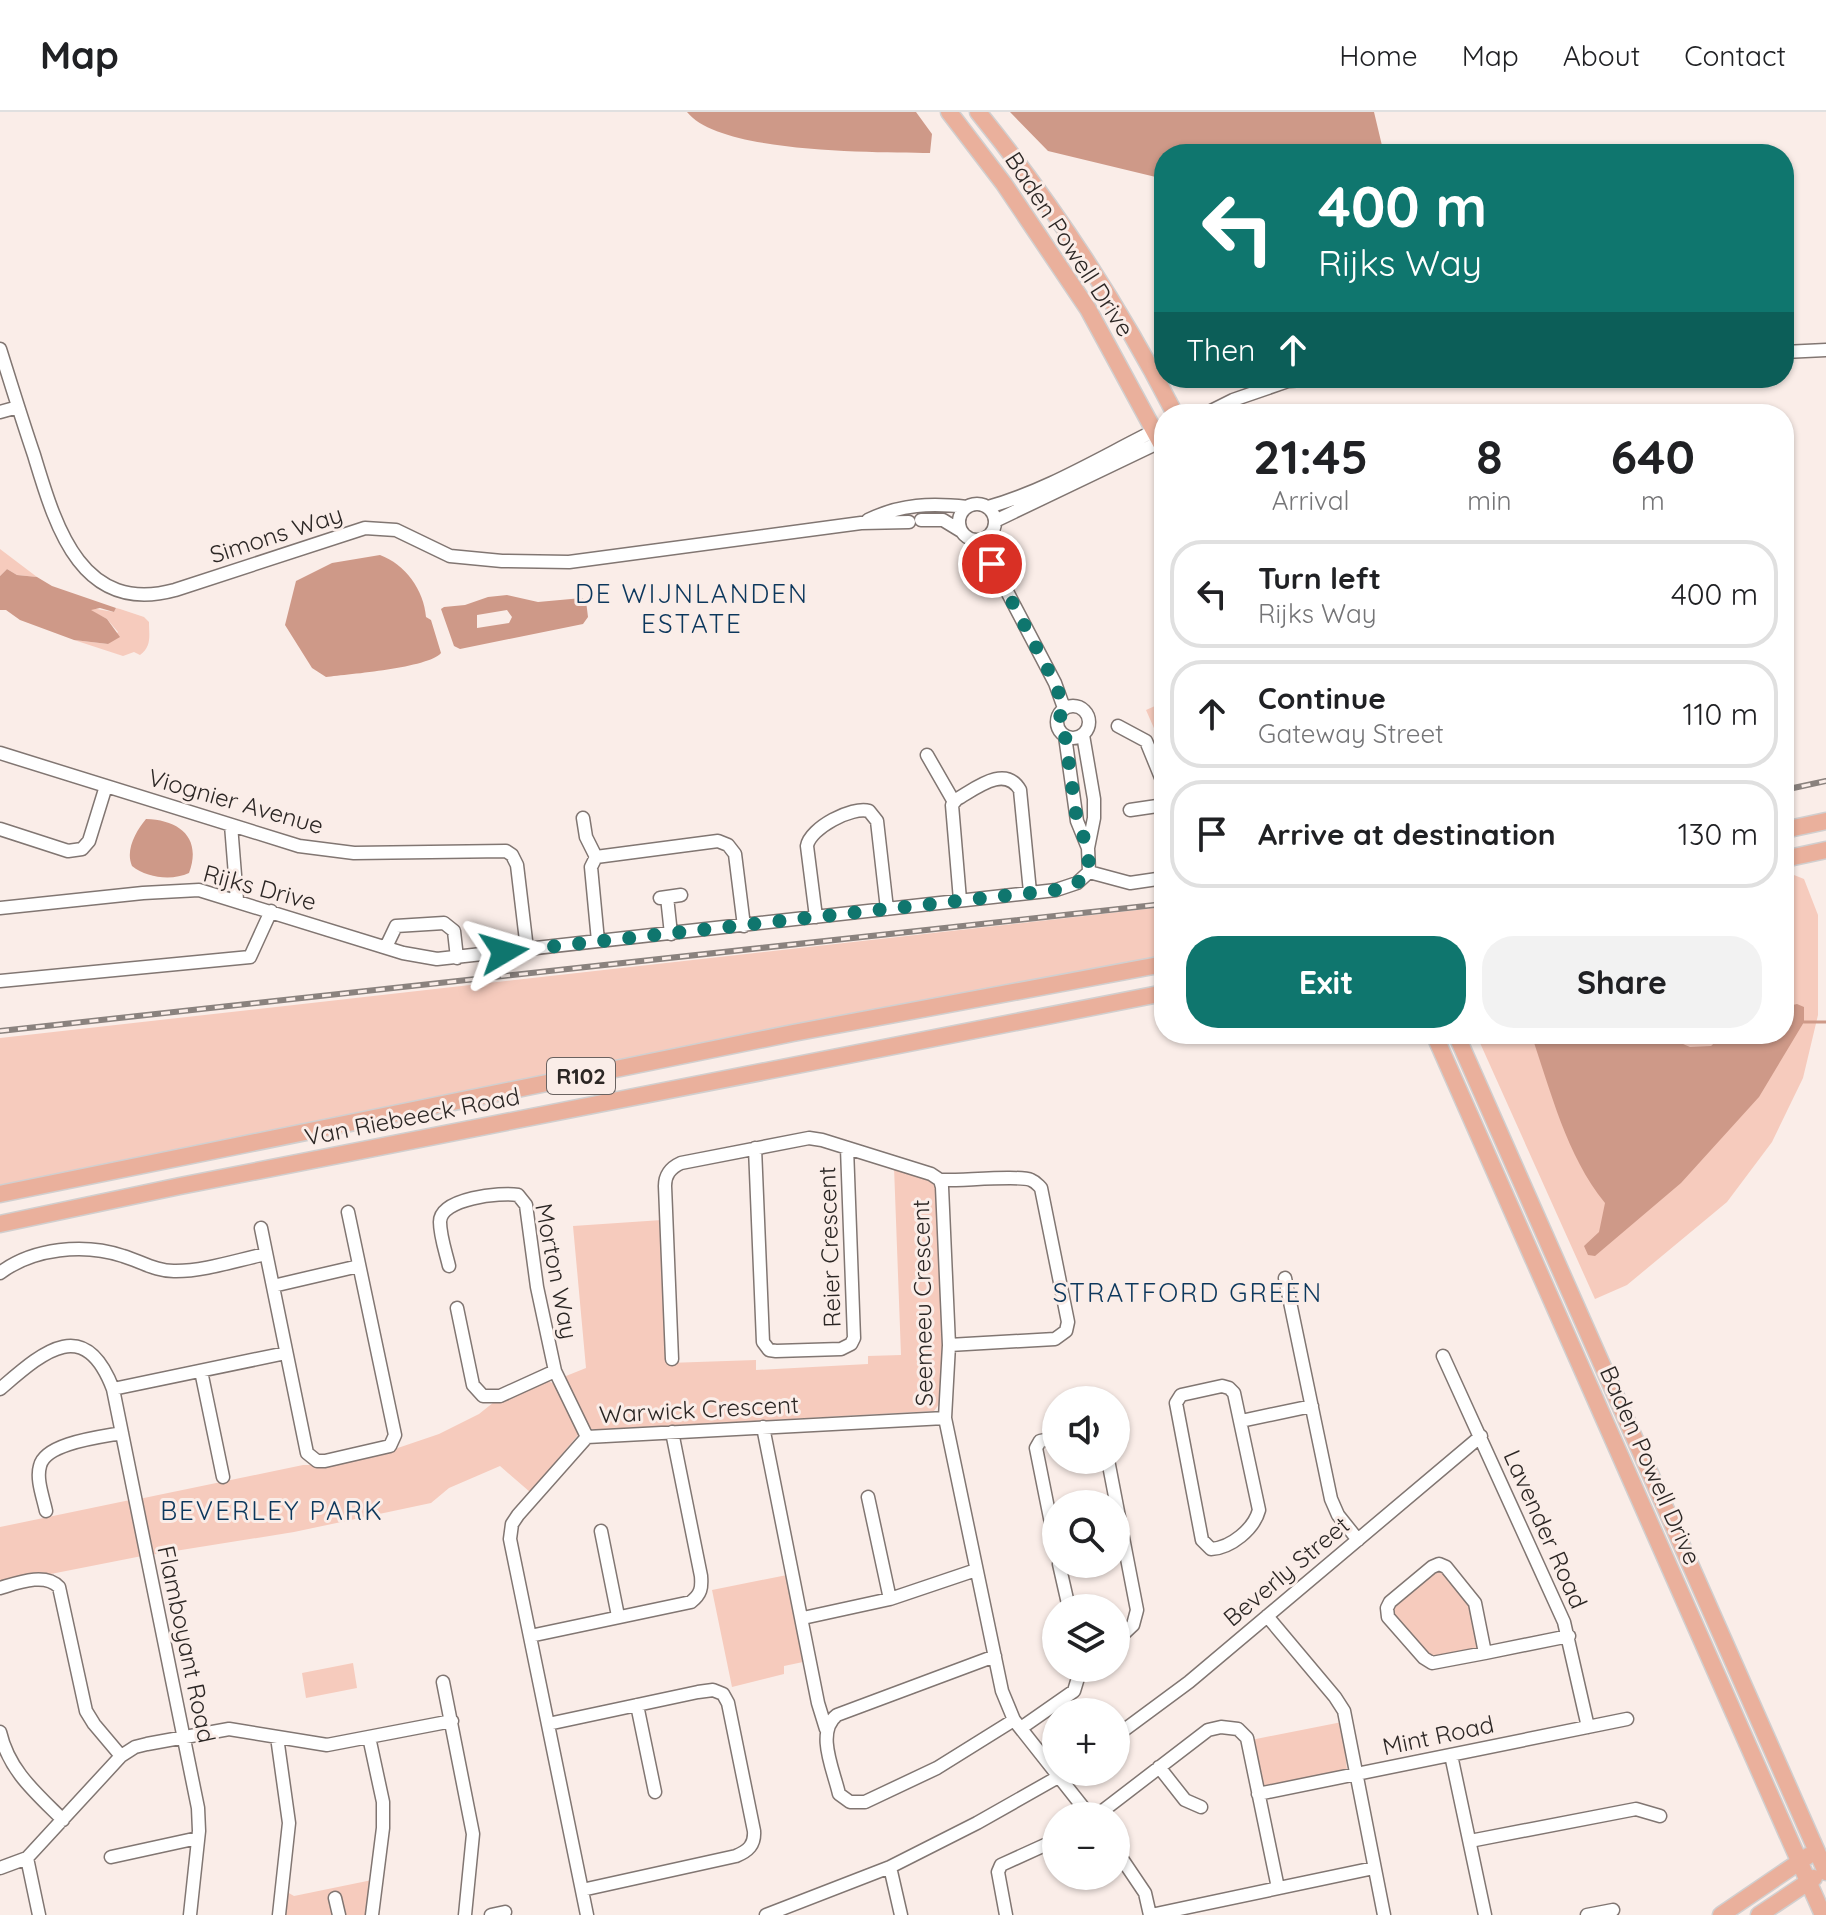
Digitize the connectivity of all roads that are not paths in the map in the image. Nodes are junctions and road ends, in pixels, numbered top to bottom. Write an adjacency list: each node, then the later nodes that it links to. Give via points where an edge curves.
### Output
1 (949, 112): 11 (main road, Baden Powell Drive, via 1088,309)
2 (978, 112): 6 (main road, Baden Powell Drive, via 1059,219)
3 (0, 349): 9 (street, Simons Way)
4 (1826, 350): 5 (street)
5 (1794, 352)
6 (1154, 376)
7 (1268, 388): 8 (street)
8 (1225, 404)
9 (18, 407): 10 (street); 17 (street, Simons Way, via 64,542 91,575 137,594 175,590 365,528 396,530 450,556 569,562)
10 (0, 412)
11 (1154, 426)
12 (1154, 441): 15 (street)
13 (1154, 442): 16 (street)
14 (967, 507): 15 (street); 17 (street, Simons Way, via 916,505); 18 (street, via 960,515)
15 (988, 507): 16 (street)
16 (995, 521): 19 (street, via 989,536)
17 (861, 523): 18 (street, Simons Way, via 943,520)
18 (961, 531): 19 (street)
19 (980, 540): 20 (street)
20 (1064, 708): 22 (street, via 1079,706 1087,713 1090,723); 23 (street, via 1057,723)
21 (1118, 726): 26 (street, via 1146,741)
22 (1083, 735): 23 (street); 27 (street)
23 (1065, 736): 28 (street)
24 (0, 753): 29 (street, Viognier Avenue)
25 (927, 755): 30 (street)
26 (1154, 761)
27 (1091, 780): 28 (street); 38 (street, via 1094,818)
28 (1072, 783): 38 (street, via 1077,821)
29 (106, 786): 35 (street, Viognier Avenue); 37 (street, via 82,849 68,851)
30 (954, 802): 44 (street, via 996,778 1015,783); 47 (street)
31 (1154, 806): 32 (street)
32 (1130, 810)
33 (583, 818): 40 (street)
34 (1824, 821): 36 (main road)
35 (231, 825): 46 (street); 56 (street, Viognier Avenue, via 299,846 354,853 506,851 517,865)
36 (1794, 828)
37 (0, 829)
38 (1088, 848): 42 (street)
39 (1823, 850): 41 (main road)
40 (596, 857): 52 (street, via 725,843 735,854); 54 (street, via 591,867)
41 (1794, 857)
42 (1089, 872): 43 (street, via 1130,883); 44 (street, Rijks Drive, via 1067,887)
43 (1154, 879)
44 (1030, 892): 47 (street, Rijks Drive)
45 (681, 895): 53 (street, via 664,897)
46 (237, 900): 48 (street, Rijks Drive, via 186,889); 50 (street, Rijks Drive)
47 (960, 900): 49 (street, Rijks Drive)
48 (0, 908)
49 (887, 909): 51 (street, Rijks Drive); 51 (street, via 877,821 869,811 857,809 809,838)
50 (271, 911): 55 (street, Rijks Drive); 59 (street, via 250,957)
51 (816, 917): 52 (street, Rijks Drive)
52 (744, 926): 53 (street, Rijks Drive)
53 (671, 934): 54 (street, Rijks Drive)
54 (598, 941): 56 (street, Rijks Drive)
55 (386, 947): 57 (street, Rijks Drive, via 422,958); 57 (street, via 396,926 444,923 454,931)
56 (527, 949): 57 (street, Rijks Drive)
57 (457, 958)
58 (1154, 966): 61 (main road, Van Riebeeck Road / R102)
59 (0, 981)
60 (1154, 995): 64 (main road, Van Riebeeck Road / R102)
61 (816, 1029): 64 (main road); 65 (main road, Van Riebeeck Road / R102)
62 (1438, 1044): 150 (main road, Baden Powell Drive)
63 (1460, 1044): 147 (main road, Baden Powell Drive)
64 (821, 1059): 66 (main road, Van Riebeeck Road / R102)
65 (481, 1096): 66 (main road); 69 (main road, Van Riebeeck Road / R102)
66 (485, 1126): 71 (main road, Van Riebeeck Road / R102)
67 (755, 1148): 68 (street, Seemeeu Crescent, via 809,1138); 68 (street, Reier Crescent, via 763,1342 776,1351 841,1349 854,1338); 86 (street, Seemeeu Crescent, via 681,1163 666,1176)
68 (847, 1148): 70 (street, Seemeeu Crescent)
69 (156, 1162): 71 (main road); 72 (main road, Van Riebeeck Road / R102)
70 (940, 1180): 83 (street, Seemeeu Crescent); 83 (street, via 1027,1178 1038,1184 1068,1322 1055,1339)
71 (159, 1190): 74 (main road, Van Riebeeck Road / R102)
72 (0, 1194)
73 (348, 1212): 77 (street)
74 (0, 1224)
75 (261, 1228): 76 (street)
76 (266, 1254): 79 (street, via 176,1272 105,1250 76,1249 31,1257); 81 (street)
77 (359, 1266): 81 (street); 84 (street, via 394,1427 390,1446 325,1461 311,1458)
78 (449, 1266): 88 (street, Morton Way, via 440,1222 449,1205 505,1192 518,1195 526,1205)
79 (0, 1273)
80 (1285, 1278): 91 (street)
81 (273, 1286): 84 (street)
82 (457, 1308): 88 (street, via 473,1385 483,1396 500,1396)
83 (949, 1345): 92 (street, Seemeeu Crescent)
84 (286, 1353): 87 (street)
85 (1443, 1356): 97 (street, Lavender Road)
86 (672, 1359)
87 (201, 1371): 90 (street); 101 (street)
88 (555, 1371): 98 (street, Morton Way)
89 (0, 1389): 90 (street, Flamboyant Road, via 48,1351 70,1346 98,1360)
90 (113, 1389): 96 (street, Flamboyant Road)
91 (1312, 1406): 93 (street); 106 (street, via 1334,1507)
92 (945, 1418): 94 (street, Warwick Crescent); 107 (street)
93 (1241, 1421): 93 (street, via 1259,1510 1253,1524 1226,1547 1211,1549 1202,1540 1176,1400 1199,1390 1229,1388)
94 (763, 1427): 95 (street, Warwick Crescent); 112 (street)
95 (672, 1432): 98 (street, Warwick Crescent); 110 (street, via 701,1591 691,1602)
96 (122, 1433): 104 (street, via 47,1454 39,1476); 129 (street, Flamboyant Road)
97 (1481, 1436): 106 (street, Beverly Street); 115 (street, Lavender Road)
98 (587, 1437): 114 (street, Warwick Crescent, via 510,1531)
99 (1042, 1441): 102 (street, via 1036,1448)
100 (1111, 1474): 113 (street, via 1137,1610)
101 (223, 1477)
102 (1044, 1490)
103 (868, 1497): 109 (street)
104 (46, 1511)
105 (601, 1531): 110 (street)
106 (1358, 1540): 111 (street, Beverly Street)
107 (976, 1570): 109 (street); 117 (street)
108 (0, 1588): 134 (street, via 43,1579 59,1587 86,1711)
109 (890, 1599): 112 (street)
110 (618, 1616): 114 (street)
111 (1267, 1616): 125 (street, Beverly Street); 136 (street, via 1340,1704)
112 (803, 1618): 127 (street)
113 (1130, 1628)
114 (530, 1636): 123 (street, Warwick Crescent)
115 (1569, 1636): 116 (street); 126 (street, Lavender Road)
116 (1485, 1653): 116 (street, via 1428,1661 1388,1617 1388,1605 1432,1567 1443,1565 1475,1603)
117 (995, 1656): 124 (street, via 1002,1691); 127 (street, via 837,1715)
118 (443, 1682): 122 (street)
119 (1077, 1682): 124 (street, via 1074,1691)
120 (637, 1705): 123 (street); 138 (street); 158 (street, via 713,1690 723,1694 754,1842 736,1856)
121 (1627, 1719): 126 (street, Mint Road)
122 (452, 1721): 131 (street); 167 (street, via 473,1834)
123 (548, 1724): 158 (street, Warwick Crescent)
124 (1018, 1724): 127 (street, via 858,1804 839,1794); 132 (street)
125 (1130, 1726)
126 (1588, 1727): 133 (street, Mint Road)
127 (826, 1729)
128 (0, 1732): 143 (street, via 16,1771)
129 (183, 1737): 130 (street, via 229,1729); 134 (street, via 141,1745); 144 (street, Flamboyant Road, via 199,1816)
130 (277, 1737): 131 (street, via 327,1745); 164 (street, via 289,1823)
131 (369, 1737): 166 (street, via 383,1802)
132 (1042, 1751)
133 (1451, 1755): 136 (street, Mint Road); 145 (street)
134 (121, 1756): 143 (street)
135 (1159, 1767): 139 (street, via 1208,1730 1235,1728 1247,1738); 140 (street); 141 (street, via 1185,1800)
136 (1357, 1774): 139 (street, Mint Road); 153 (street)
137 (1042, 1786): 151 (street)
138 (655, 1792)
139 (1258, 1794): 157 (street)
140 (1112, 1802)
141 (1201, 1807)
142 (1660, 1816): 145 (street, via 1636,1809)
143 (63, 1820): 149 (street)
144 (198, 1838): 148 (street); 163 (street, Flamboyant Road)
145 (1470, 1841): 175 (street)
146 (1042, 1846): 172 (street, via 1001,1865)
147 (1821, 1847): 150 (main road); 155 (main road, Baden Powell Drive)
148 (111, 1857)
149 (27, 1858): 152 (street); 162 (street)
150 (1799, 1863): 156 (main road, Baden Powell Drive); 177 (main road)
151 (890, 1867): 170 (street); 171 (street)
152 (0, 1868)
153 (1374, 1868): 157 (street); 174 (street)
154 (1130, 1871): 173 (street, via 1145,1893)
155 (1826, 1871): 156 (main road)
156 (1808, 1882): 178 (main road); 179 (main road, Baden Powell Drive)
157 (1278, 1888): 173 (street)
158 (582, 1890): 169 (street, Warwick Crescent)
159 (335, 1898): 165 (street)
160 (1613, 1910): 176 (street)
161 (505, 1912): 168 (street)
162 (39, 1915)
163 (190, 1915)
164 (279, 1915)
165 (339, 1915)
166 (372, 1915)
167 (465, 1915)
168 (491, 1915)
169 (587, 1915)
170 (766, 1915)
171 (901, 1915)
172 (1006, 1915)
173 (1150, 1915)
174 (1384, 1915)
175 (1485, 1915)
176 (1587, 1915)
177 (1721, 1915)
178 (1759, 1915)
179 (1823, 1915)

